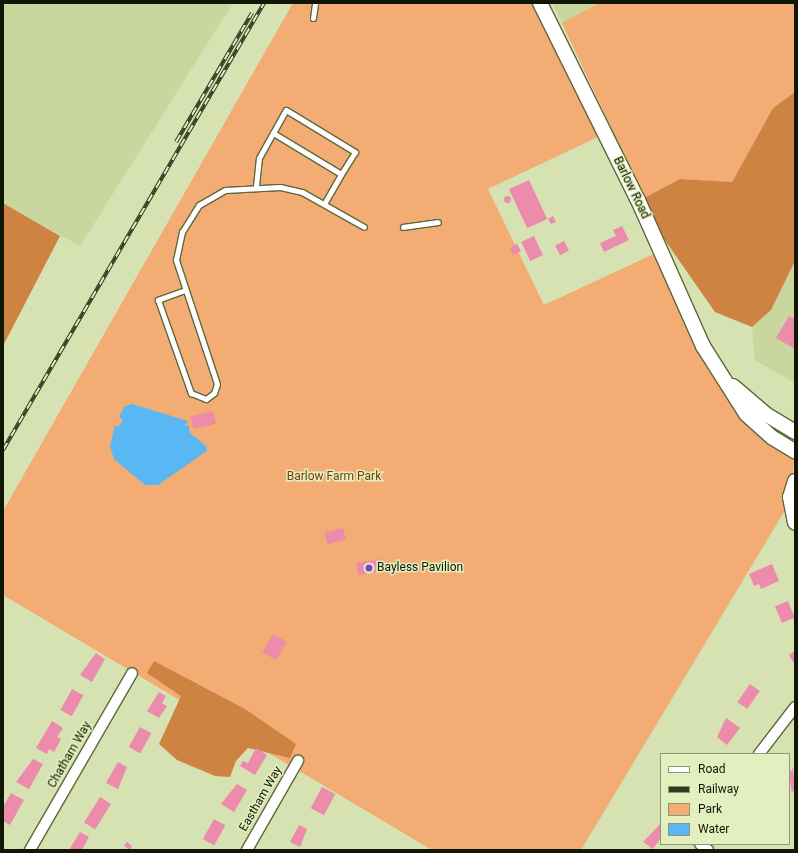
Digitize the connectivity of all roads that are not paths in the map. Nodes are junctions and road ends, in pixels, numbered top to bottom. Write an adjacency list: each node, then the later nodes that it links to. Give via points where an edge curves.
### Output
1 (315, 3): 3 (lane)
2 (540, 3): 12 (street, Barlow Road, via 638,200 704,346)
3 (313, 18)
4 (273, 133): 5 (lane); 5 (lane, via 286,110 355,152); 6 (lane, via 259,158)
5 (341, 174): 7 (lane)
6 (256, 186): 7 (lane, via 302,192); 11 (lane, via 212,195 189,216 176,260)
7 (324, 204): 9 (lane)
8 (438, 222): 10 (lane)
9 (364, 226)
10 (403, 227)
11 (184, 290): 11 (lane, via 217,384 214,393 206,399 191,393 158,300)
12 (721, 373): 13 (street, Barlow Road, via 748,400); 14 (street, Barlow Road, via 746,414 773,438)
13 (795, 432)
14 (795, 451)
15 (795, 481): 16 (street, via 790,497)
16 (794, 517)
17 (132, 673): 21 (street, Chatham Way)
18 (795, 708): 19 (street)
19 (760, 753)
20 (298, 761): 22 (street, Eastham Way)
21 (30, 850)
22 (247, 850)

